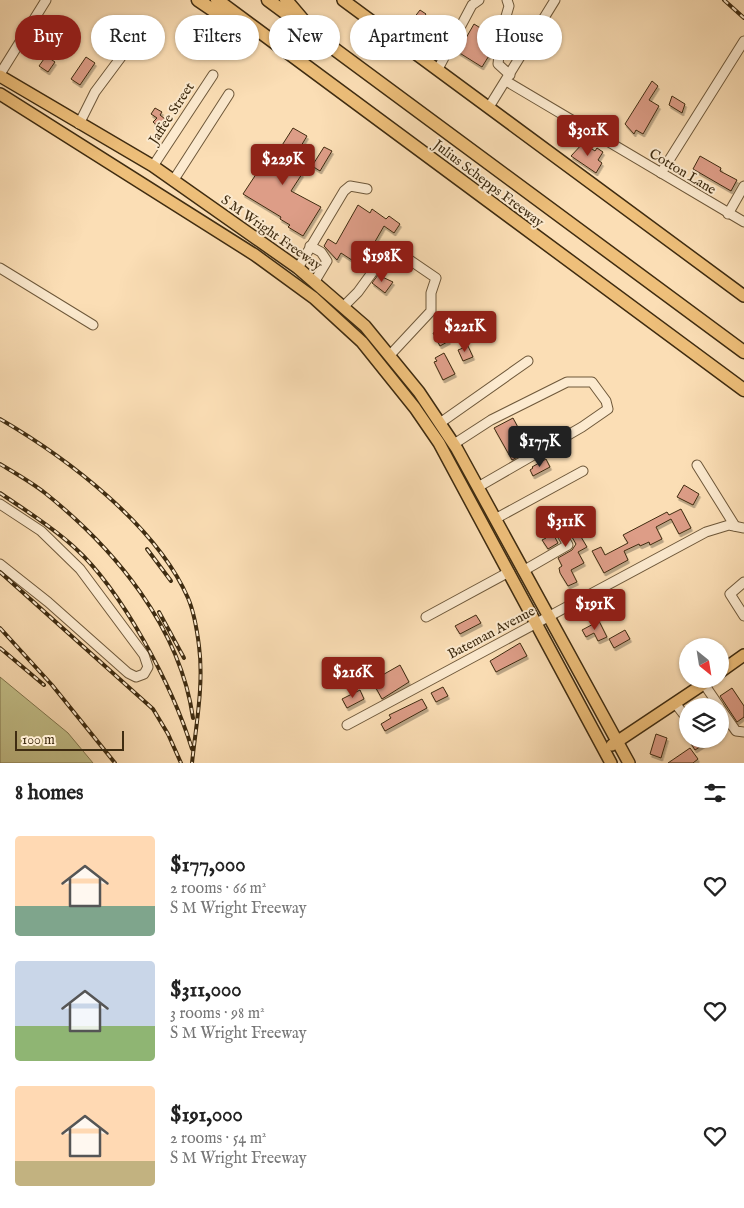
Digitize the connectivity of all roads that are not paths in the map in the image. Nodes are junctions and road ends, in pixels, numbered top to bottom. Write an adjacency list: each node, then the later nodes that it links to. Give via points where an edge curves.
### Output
1 (46, 0): 22 (street)
2 (198, 0): 14 (highway, via 229,21)
3 (217, 0): 13 (highway, Julius Schepps Freeway)
4 (268, 0): 10 (highway, Julius Schepps Freeway)
5 (286, 0): 11 (highway)
6 (343, 0): 12 (main road)
7 (479, 0): 20 (street, via 472,5)
8 (508, 0): 23 (street, via 510,6 502,30 498,64)
9 (555, 0): 23 (street)
10 (288, 15)
11 (298, 15)
12 (371, 15)
13 (269, 39)
14 (269, 40)
15 (744, 41): 29 (street)
16 (340, 53): 42 (highway, Julius Schepps Freeway)
17 (119, 60): 27 (street, via 95,92)
18 (298, 60): 45 (highway, Julius Schepps Freeway)
19 (426, 60): 20 (main road)
20 (438, 69): 26 (main road)
21 (213, 74): 28 (street, Jaffee Street)
22 (0, 75): 27 (main road, S M Wright Freeway)
23 (508, 78): 26 (street); 29 (street, Cotton Lane)
24 (0, 94): 57 (main road, S M Wright Freeway, via 255,256 310,294 338,319 380,362 430,430 454,467)
25 (229, 94): 30 (street)
26 (489, 107): 39 (main road)
27 (79, 124): 28 (main road, S M Wright Freeway)
28 (153, 166): 30 (main road, S M Wright Freeway)
29 (660, 173): 33 (street, Cotton Lane)
30 (173, 181): 37 (main road, S M Wright Freeway)
31 (744, 186): 33 (street)
32 (367, 189): 35 (street, via 350,186 344,191)
33 (728, 214): 34 (street, Cotton Lane)
34 (744, 222)
35 (310, 246): 37 (street); 38 (street, via 321,252 327,261)
36 (0, 268): 41 (street)
37 (298, 268): 38 (main road, S M Wright Freeway)
38 (315, 281): 40 (main road, S M Wright Freeway)
39 (744, 296)
40 (344, 306): 43 (main road, S M Wright Freeway); 43 (street, via 387,252 395,250 436,278 431,293 431,311)
41 (93, 325)
42 (744, 352)
43 (390, 355): 46 (main road, S M Wright Freeway)
44 (528, 361): 46 (street)
45 (744, 390)
46 (440, 423): 47 (main road, S M Wright Freeway)
47 (454, 444): 50 (main road, S M Wright Freeway); 50 (street, via 491,420 567,382 592,382 606,401 608,409 582,427)
48 (697, 465): 53 (street)
49 (583, 471): 52 (street)
50 (478, 487): 52 (main road, S M Wright Freeway)
51 (0, 504): 55 (street, via 41,531 80,570 144,655 148,667 144,674 136,677 128,673)
52 (495, 519): 56 (main road, S M Wright Freeway)
53 (736, 526): 61 (street, Bateman Avenue, via 706,532)
54 (561, 533): 56 (street, via 568,545)
55 (0, 564)
56 (523, 571): 61 (main road, S M Wright Freeway)
57 (509, 572): 60 (street); 62 (main road, S M Wright Freeway)
58 (744, 582): 59 (street, via 730,595)
59 (744, 616)
60 (426, 617)
61 (548, 617): 62 (street, Bateman Avenue); 71 (main road, S M Wright Freeway)
62 (537, 623): 69 (street, Bateman Avenue); 72 (main road, S M Wright Freeway)
63 (742, 660): 64 (main road)
64 (729, 667)
65 (697, 688): 66 (main road)
66 (675, 703): 67 (street); 71 (main road)
67 (679, 708)
68 (729, 722): 70 (street, via 736,732)
69 (348, 725)
70 (744, 732)
71 (618, 742): 72 (main road); 74 (main road, S M Wright Freeway)
72 (604, 749): 73 (main road, S M Wright Freeway)
73 (611, 763)
74 (629, 763)

